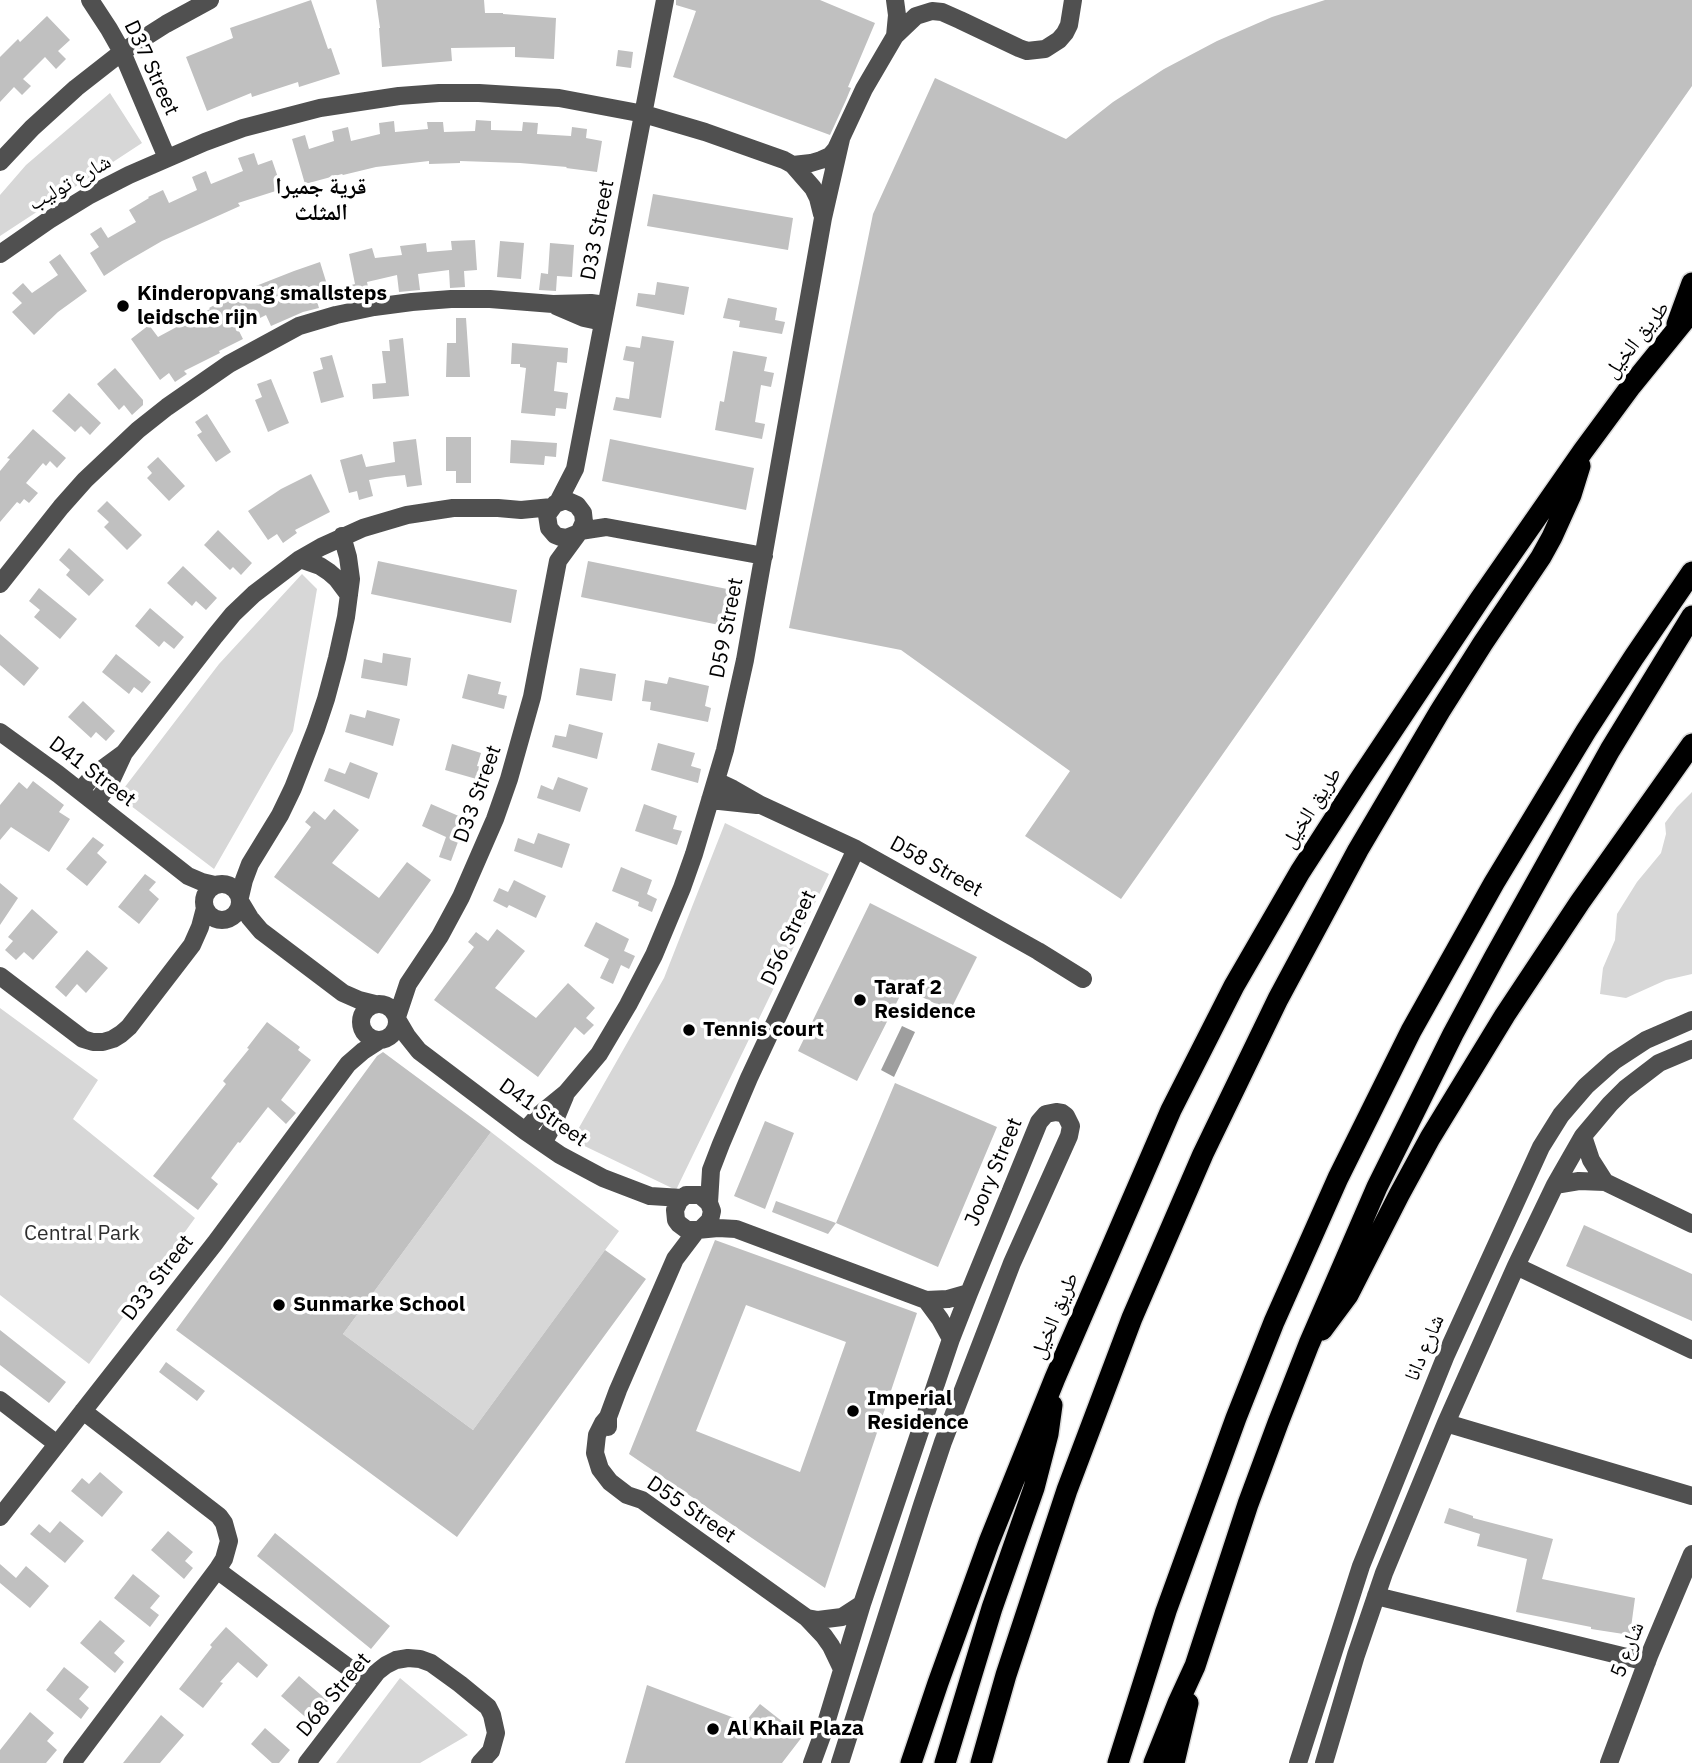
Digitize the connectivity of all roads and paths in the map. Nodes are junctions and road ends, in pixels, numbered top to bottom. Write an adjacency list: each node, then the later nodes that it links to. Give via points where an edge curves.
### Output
1 (90, 0): 7 (street, D37 Street)
2 (210, 0): 7 (street)
3 (665, 0): 8 (street, D33 Street)
4 (895, 0): 6 (street)
5 (1073, 0): 6 (street, via 1065,33 1053,45 1036,51 1019,48 942,12 916,16)
6 (895, 36): 9 (street)
7 (122, 52): 10 (street, D37 Street); 11 (street, via 76,88)
8 (643, 114): 10 (street, شارع توليب, via 519,94 399,96 281,117); 12 (street, شارع توليب); 17 (street, D33 Street)
9 (841, 139): 12 (street, via 830,156); 13 (street, D59 Street)
10 (167, 158): 14 (street, شارع توليب, via 88,196)
11 (0, 162)
12 (793, 165): 13 (street, via 813,188)
13 (823, 218): 28 (street, D59 Street)
14 (0, 254)
15 (1692, 283): 18 (highway)
16 (1692, 311): 18 (highway, طريق الخيل)
17 (605, 314): 20 (street, D33 Street); 32 (street, via 591,303 451,299 349,312 299,326 229,364 138,430 85,480)
18 (1675, 331): 19 (highway, طريق الخيل)
19 (1583, 451): 85 (highway, طريق الخيل, via 1424,682 1265,931 1171,1110); 109 (highway, via 1571,495 1552,537 1385,804 1278,999 1203,1154 1132,1318 1066,1490)
20 (575, 469): 21 (street, D33 Street); 22 (street, D33 Street)
21 (555, 504): 22 (street, via 568,501); 23 (street); 25 (street, via 547,515)
22 (579, 507): 24 (street); 26 (street, via 584,522)
23 (521, 510): 25 (street); 27 (street, via 430,511 385,520)
24 (606, 527): 26 (street); 28 (street)
25 (549, 528): 26 (street, via 560,537); 30 (street, D33 Street)
26 (578, 533): 30 (street, D33 Street)
27 (342, 536): 29 (street); 33 (street, via 350,568)
28 (764, 556): 38 (street, D59 Street, via 743,671)
29 (300, 559): 33 (street, via 329,572); 37 (street, via 233,614)
30 (558, 561): 54 (street, D33 Street, via 513,769 461,897)
31 (1692, 572): 110 (highway, via 1579,742 1494,883 1411,1031 1338,1178 1231,1430)
32 (0, 584)
33 (349, 595): 44 (street, via 316,729 281,815)
34 (1692, 616): 83 (highway, via 1610,750 1453,1034 1377,1187)
35 (0, 732): 39 (street, D41 Street)
36 (1692, 744): 83 (highway, via 1505,1015 1430,1138 1348,1295)
37 (124, 753): 39 (street); 41 (street)
38 (716, 780): 40 (street, D59 Street); 42 (street, D58 Street)
39 (80, 791): 41 (street, D41 Street)
40 (710, 800): 42 (street, D58 Street); 64 (street, D59 Street, via 682,888 641,980 599,1054)
41 (96, 803): 45 (street, D41 Street)
42 (761, 805): 43 (street, D58 Street)
43 (856, 849): 53 (street, D58 Street); 68 (street, D56 Street)
44 (250, 864): 46 (street); 47 (street)
45 (188, 876): 46 (street, D41 Street); 48 (street, D41 Street)
46 (217, 884): 47 (street, via 230,885); 48 (street, via 207,892)
47 (240, 900): 49 (street, via 238,912); 50 (street)
48 (204, 905): 49 (street, via 210,916); 51 (street)
49 (226, 920): 50 (street); 51 (street)
50 (261, 931): 55 (street)
51 (192, 945): 52 (street, via 129,1027 103,1042 83,1040)
52 (0, 976)
53 (1083, 979)
54 (408, 984): 56 (street, D33 Street); 57 (street, D33 Street)
55 (343, 993): 56 (street); 59 (street)
56 (377, 1003): 57 (street, via 392,1008); 59 (street, via 367,1008)
57 (397, 1018): 60 (street, via 395,1032); 62 (street, D41 Street)
58 (1692, 1020): 113 (street, شارع دانا, via 1646,1040 1614,1061 1561,1115 1541,1147 1446,1355 1361,1566)
59 (361, 1023): 60 (street, via 367,1035); 63 (street, D33 Street)
60 (382, 1040): 62 (street, D41 Street); 63 (street, D33 Street)
61 (1692, 1049): 66 (street, via 1642,1076)
62 (419, 1051): 65 (street, D41 Street)
63 (348, 1064): 87 (street, D33 Street)
64 (566, 1093): 65 (street, D59 Street); 67 (street, D59 Street)
65 (525, 1131): 67 (street, D41 Street)
66 (1583, 1136): 69 (street); 70 (street)
67 (543, 1143): 71 (street, D41 Street, via 588,1171)
68 (711, 1170): 72 (street); 73 (street, D56 Street)
69 (1605, 1182): 70 (street); 75 (street)
70 (1555, 1185): 79 (street)
71 (650, 1196): 72 (street, D41 Street); 74 (street, D41 Street)
72 (686, 1196): 73 (street, via 703,1197); 74 (street, via 676,1205)
73 (710, 1205): 76 (street); 77 (street, via 710,1220)
74 (677, 1220): 77 (street, via 687,1230); 78 (street)
75 (1692, 1224)
76 (736, 1229): 77 (street); 81 (street)
77 (699, 1230): 78 (street)
78 (675, 1259): 97 (street, D55 Street, via 608,1417 607,1459 642,1500)
79 (1516, 1266): 84 (street); 88 (street)
80 (969, 1293): 81 (street); 82 (street, Joory Street); 106 (street, Joory Street, via 1039,1122 1046,1114 1062,1113 1070,1131 952,1418)
81 (926, 1300): 82 (street)
82 (951, 1339): 96 (street, Joory Street)
83 (1309, 1344): 99 (highway, via 1248,1504)
84 (1692, 1350)
85 (1055, 1378): 107 (highway, via 989,1542); 108 (highway, via 1042,1461)
86 (0, 1401): 89 (street)
87 (83, 1411): 89 (street, D33 Street); 93 (street, via 225,1523 229,1541)
88 (1446, 1423): 90 (street); 95 (street)
89 (57, 1444): 91 (street, D33 Street)
90 (1692, 1496)
91 (0, 1517)
92 (1692, 1555): 94 (street, شارع 5)
93 (217, 1570): 101 (street); 102 (street)
94 (1688, 1576): 98 (street, شارع 5)
95 (1376, 1596): 98 (street); 114 (street)
96 (862, 1604): 97 (street, via 842,1617); 100 (street, Joory Street)
97 (807, 1618): 100 (street, D55 Street, via 831,1646)
98 (1647, 1662): 115 (street, شارع 5)
99 (1195, 1666): 111 (highway); 112 (highway)
100 (842, 1669): 105 (street, Joory Street)
101 (368, 1682): 103 (street, D68 Street); 104 (street, D68 Street, via 386,1665 408,1658 430,1663 447,1674 481,1700 492,1715 494,1742)
102 (72, 1763)
103 (307, 1763)
104 (480, 1763)
105 (812, 1763)
106 (841, 1763)
107 (911, 1763)
108 (945, 1763)
109 (981, 1763)
110 (1118, 1763)
111 (1154, 1763)
112 (1174, 1763)
113 (1298, 1763)
114 (1324, 1763)
115 (1609, 1763)

